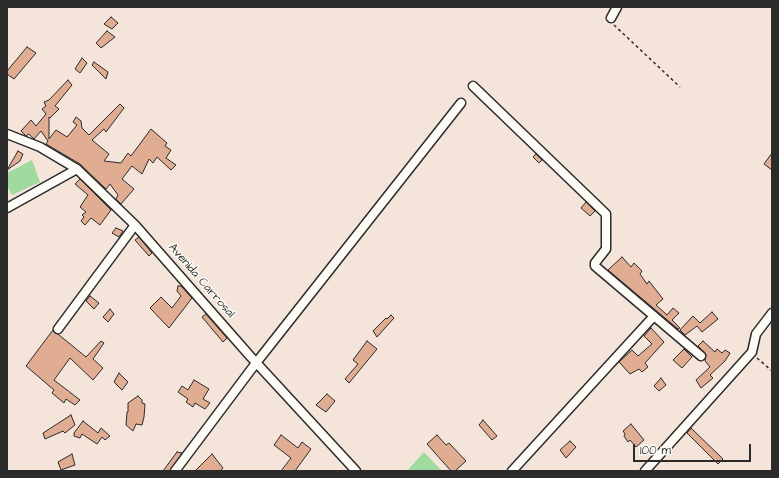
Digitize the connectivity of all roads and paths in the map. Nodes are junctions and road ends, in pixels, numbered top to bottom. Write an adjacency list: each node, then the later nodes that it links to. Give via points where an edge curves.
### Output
1 (617, 7): 2 (street)
2 (611, 18): 4 (path, via 613,25)
3 (473, 86): 11 (street, via 606,214 606,249 595,266)
4 (680, 87)
5 (462, 103): 15 (street)
6 (7, 134): 7 (street, Avenida Carrosal, via 40,147)
7 (77, 169): 8 (street); 9 (street, Avenida Carrosal)
8 (7, 208)
9 (136, 225): 12 (street); 15 (street, Avenida Carrosal)
10 (772, 313): 13 (street, via 756,334)
11 (654, 316): 14 (street); 19 (street)
12 (58, 329)
13 (752, 352): 16 (path); 20 (street)
14 (701, 356)
15 (256, 363): 17 (street); 18 (street, Avenida Carrosal)
16 (772, 371)
17 (175, 471)
18 (356, 471)
19 (512, 471)
20 (645, 471)

